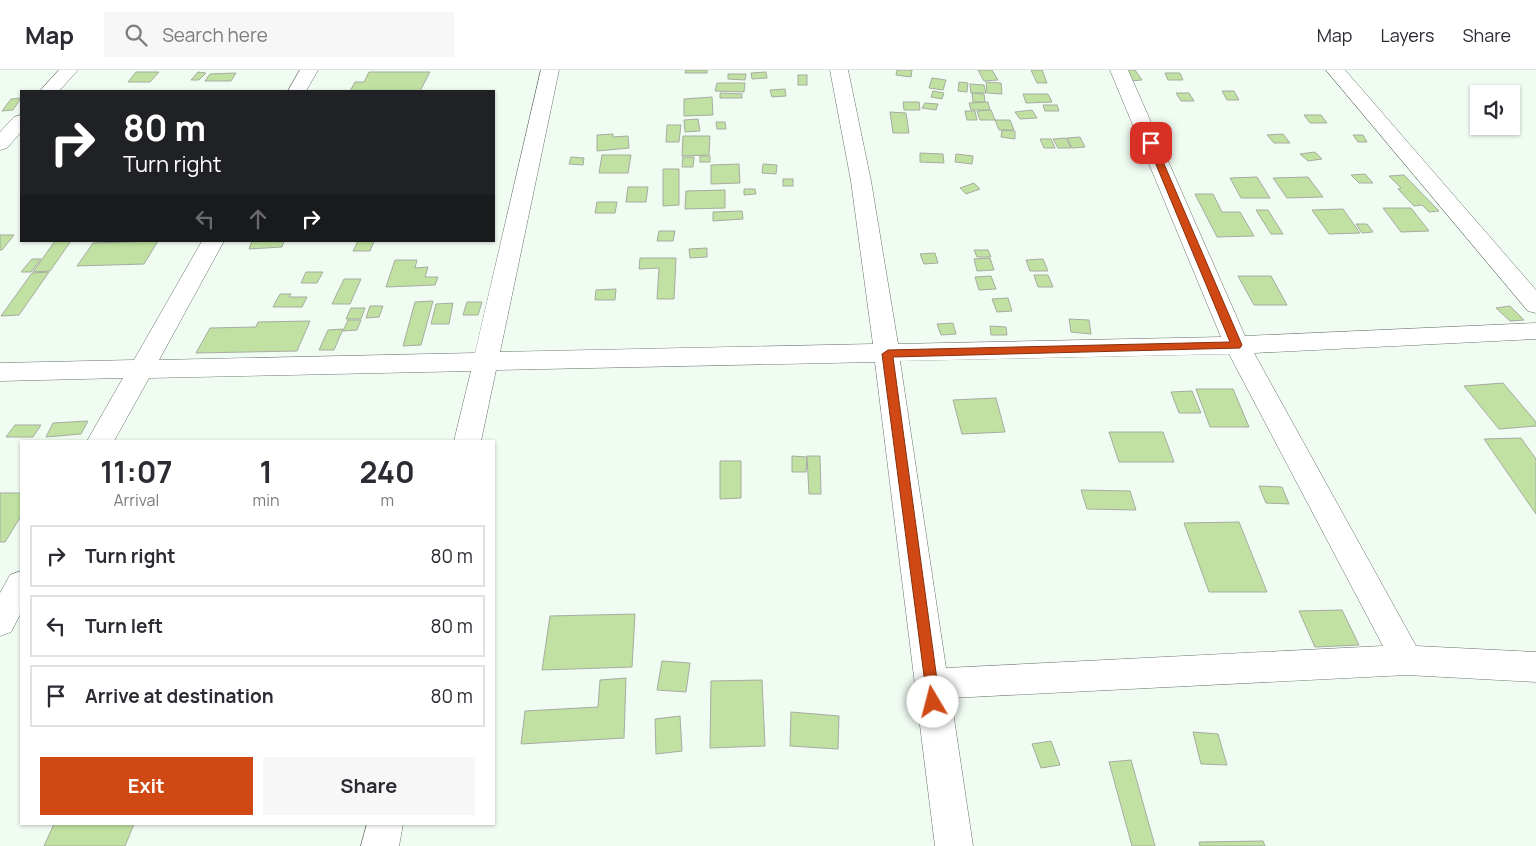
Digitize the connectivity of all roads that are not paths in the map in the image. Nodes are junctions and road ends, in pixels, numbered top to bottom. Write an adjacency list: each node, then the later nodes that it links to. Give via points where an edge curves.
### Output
1 (69, 70): 7 (street)
2 (309, 70): 8 (street)
3 (550, 70): 16 (street)
4 (838, 70): 15 (street, via 861,181)
5 (1119, 70): 14 (street)
6 (1335, 70): 12 (street)
7 (50, 90)
8 (298, 90)
9 (20, 122): 10 (street)
10 (0, 144)
11 (212, 242): 17 (street)
12 (1536, 305)
13 (1536, 331): 14 (street)
14 (1237, 345): 15 (street); 23 (street)
15 (888, 354): 16 (street); 25 (street)
16 (485, 362): 17 (street); 20 (street)
17 (142, 368): 18 (street); 19 (street)
18 (0, 372)
19 (102, 440)
20 (468, 440)
21 (20, 586): 22 (street)
22 (0, 622)
23 (1407, 660): 24 (street); 25 (street)
24 (1536, 666)
25 (931, 684): 28 (street)
26 (384, 825): 27 (street)
27 (380, 846)
28 (954, 846)

